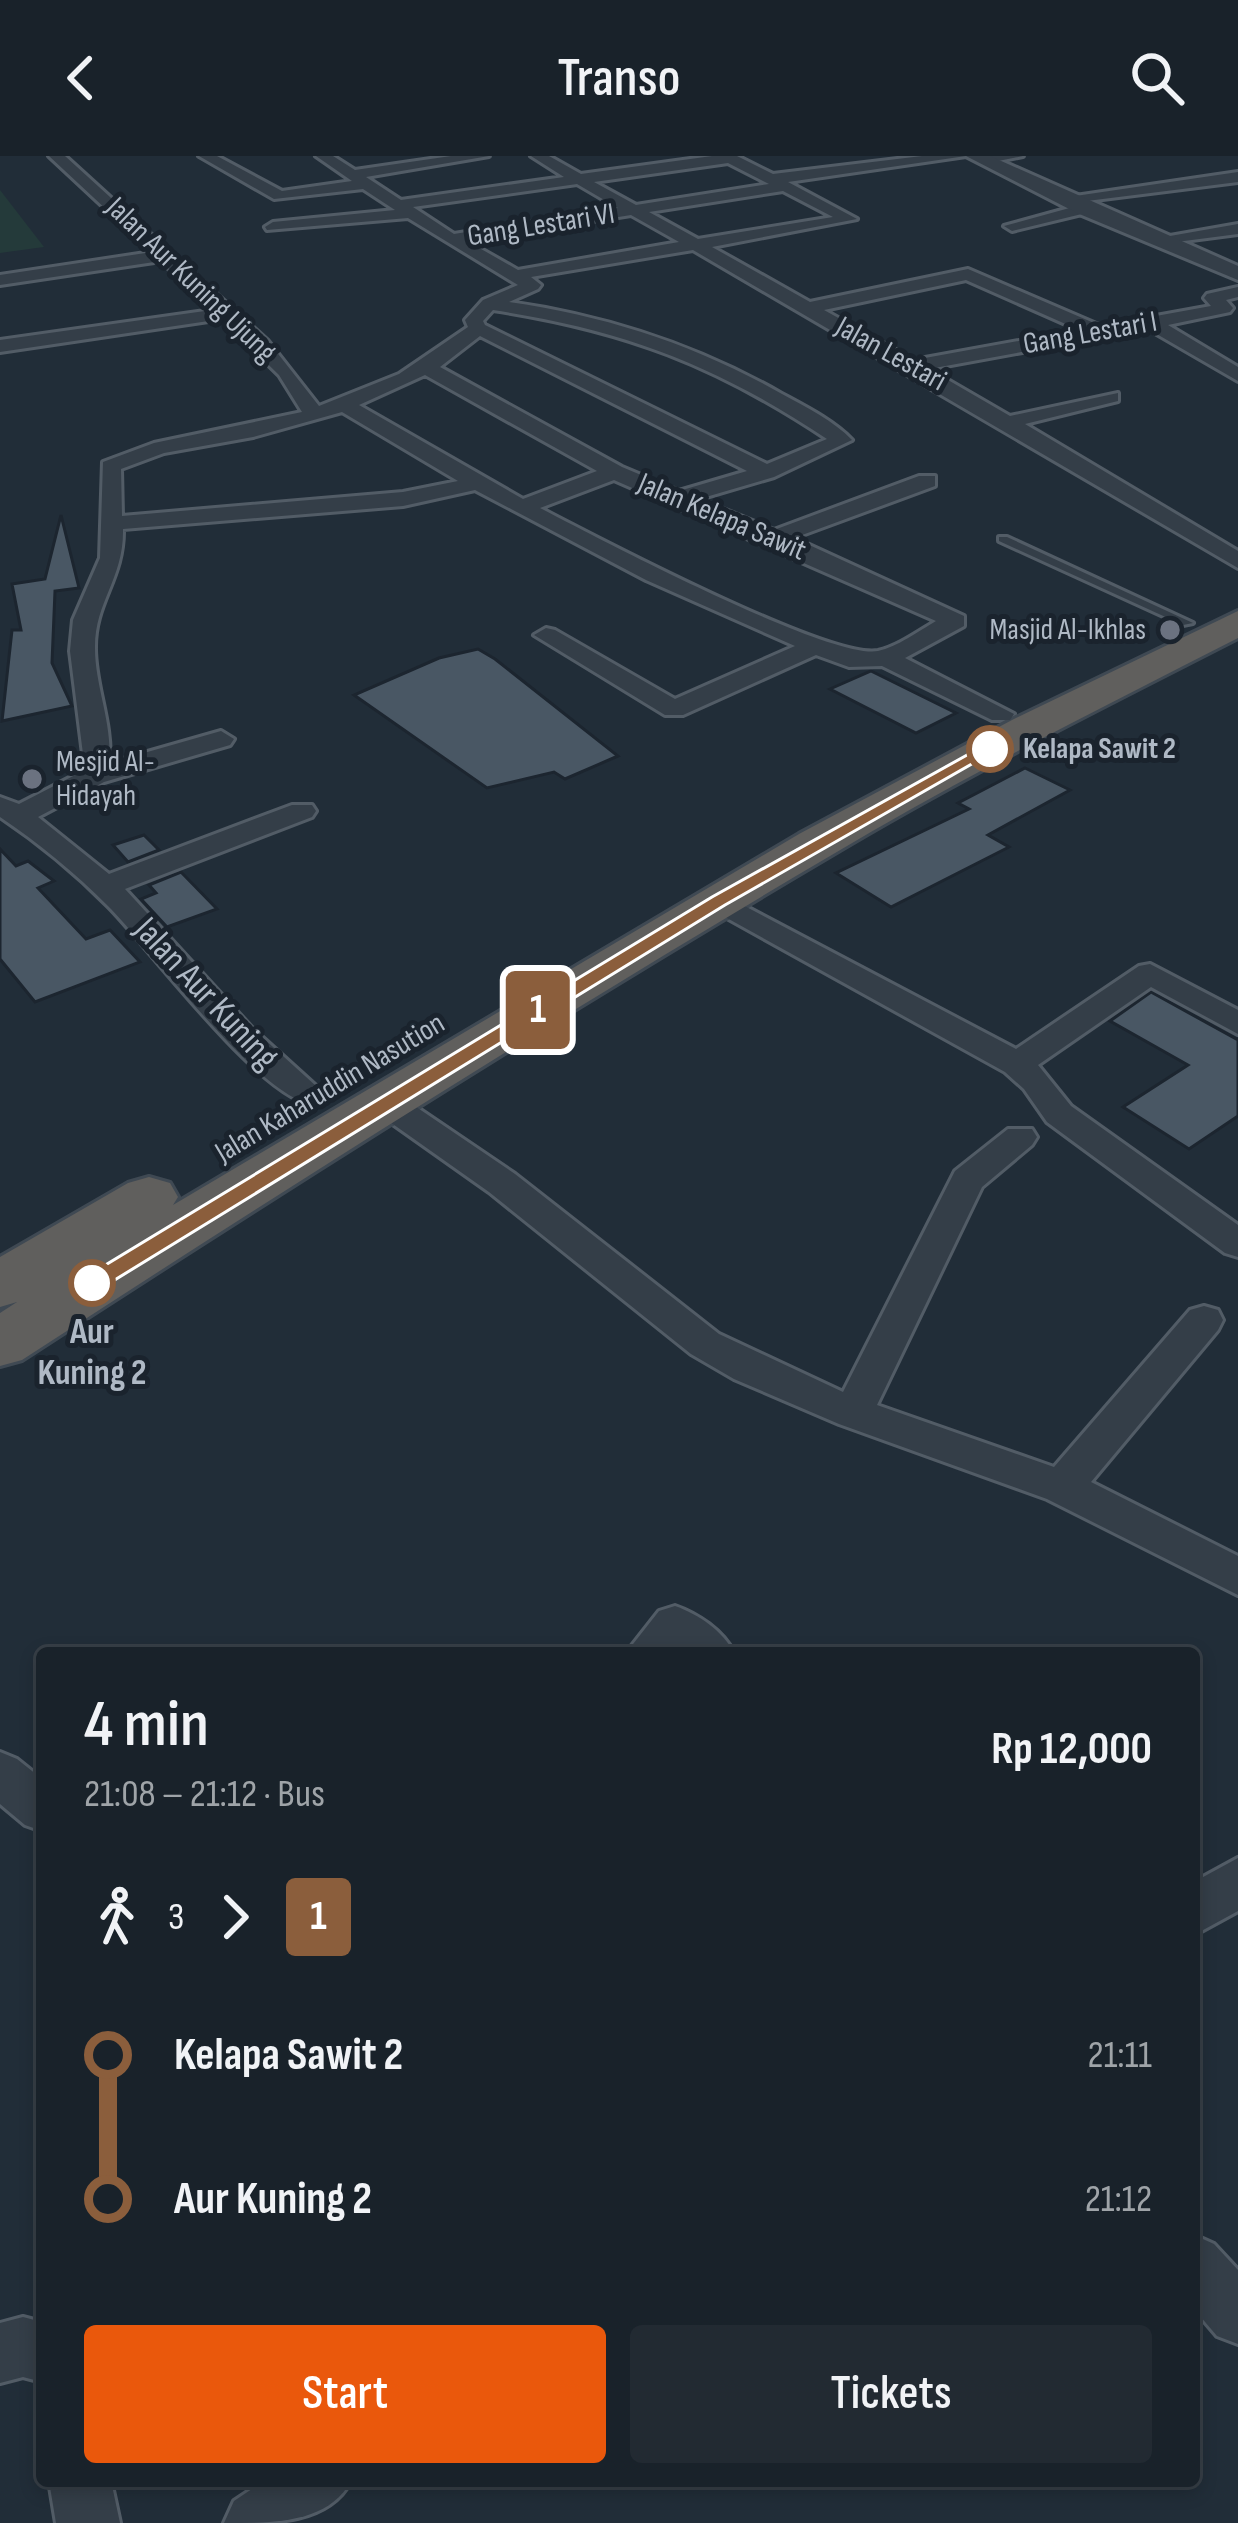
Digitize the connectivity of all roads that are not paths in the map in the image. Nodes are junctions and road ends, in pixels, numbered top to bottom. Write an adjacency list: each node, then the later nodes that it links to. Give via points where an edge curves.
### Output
1 (56, 156): 24 (street, Jalan Aur Kuning Ujung)
2 (206, 156): 12 (street, via 280,196)
3 (323, 156): 12 (street)
4 (482, 156): 12 (street)
5 (538, 156): 11 (street, Jalan Lestari)
6 (959, 156): 13 (street, Gang Lestari VI)
7 (1016, 156): 9 (street)
8 (728, 157): 11 (street); 13 (street)
9 (979, 158): 14 (street)
10 (1238, 177): 14 (street)
11 (578, 178): 15 (street); 17 (street, Jalan Lestari)
12 (358, 180): 15 (street)
13 (779, 182): 17 (street, Gang Lestari VI); 23 (street, via 849,219)
14 (1063, 199): 16 (street)
15 (408, 208): 19 (street); 21 (street)
16 (1084, 209): 18 (street); 22 (street)
17 (632, 211): 21 (street, Gang Lestari VI); 23 (street, Jalan Lestari)
18 (1012, 226)
19 (273, 227)
20 (1238, 229): 22 (street)
21 (452, 239): 27 (street)
22 (1161, 239): 25 (street)
23 (692, 247): 27 (street); 30 (street, Jalan Lestari)
24 (165, 255): 26 (street); 31 (street, Jalan Aur Kuning Ujung)
25 (1238, 274)
26 (0, 280)
27 (525, 281): 29 (street)
28 (1238, 292): 32 (street, Gang Lestari I, via 1213,298 1220,310)
29 (489, 304): 33 (street, via 474,320); 44 (street, via 644,337 842,440)
30 (806, 308): 34 (street, via 968,274); 36 (street, Jalan Lestari)
31 (226, 313): 35 (street); 41 (street, Jalan Aur Kuning Ujung, via 304,390)
32 (1150, 322): 34 (street, Gang Lestari I); 38 (street)
33 (478, 328): 37 (street); 44 (street)
34 (1096, 332): 36 (street, Gang Lestari I)
35 (0, 346)
36 (914, 365): 42 (street, Jalan Lestari)
37 (425, 367): 40 (street); 43 (street, Jalan Kelapa Sawit)
38 (1238, 375)
39 (1112, 397): 42 (street)
40 (343, 404): 41 (street); 46 (street)
41 (314, 415): 49 (street, via 110,466)
42 (1010, 422): 52 (street, Jalan Lestari)
43 (614, 472): 47 (street, Jalan Kelapa Sawit); 48 (street)
44 (766, 472): 47 (street)
45 (927, 481): 50 (street)
46 (474, 484): 48 (street); 49 (street, via 403,499)
47 (676, 499): 50 (street, Jalan Kelapa Sawit)
48 (519, 508): 56 (street)
49 (112, 523): 60 (street, via 112,558 85,620 82,651)
50 (774, 538): 57 (street, Jalan Kelapa Sawit, via 955,621)
51 (1003, 539): 54 (lane)
52 (1238, 561)
53 (1238, 598): 54 (highway, Jalan Kaharuddin Nasution)
54 (1212, 623): 58 (highway, Jalan Kaharuddin Nasution); 61 (highway, Jalan Kaharuddin Nasution)
55 (546, 635): 56 (street, via 674,709)
56 (815, 646): 57 (street, via 856,661)
57 (886, 658): 58 (street)
58 (1001, 714): 61 (highway, Jalan Kaharuddin Nasution)
59 (221, 739): 60 (street, Jalan Aur Kuning)
60 (94, 776): 62 (street, Jalan Aur Kuning)
61 (868, 802): 65 (highway, Jalan Kaharuddin Nasution); 68 (highway, Jalan Kaharuddin Nasution, via 638,910)
62 (9, 810): 64 (street, Jalan Aur Kuning)
63 (302, 811): 64 (street, Jalan Aur Kuning)
64 (106, 886): 68 (street, Jalan Aur Kuning, via 208,1000)
65 (718, 901): 67 (street); 69 (highway, Jalan Kaharuddin Nasution)
66 (1238, 1024): 67 (street, via 1150,973)
67 (1017, 1064): 71 (street, via 1059,1114)
68 (310, 1096): 72 (highway, Jalan Kaharuddin Nasution)
69 (385, 1102): 74 (highway, Jalan Kaharuddin Nasution); 75 (street, via 502,1183 704,1344)
70 (1020, 1137): 75 (street, via 968,1180)
71 (1237, 1242)
72 (0, 1286)
73 (1204, 1320): 76 (street)
74 (0, 1343)
75 (853, 1413): 76 (street)
76 (1062, 1486): 77 (street)
77 (1238, 1577)
78 (655, 1647): 79 (street, via 675,1625)
79 (703, 1647)
80 (0, 1774): 81 (street)
81 (36, 1804)
82 (1238, 1882): 83 (street)
83 (1200, 1906)
84 (1200, 2271): 85 (street)
85 (1238, 2315)
86 (36, 2350): 87 (street)
87 (0, 2353)
88 (81, 2487): 90 (street)
89 (311, 2487): 91 (street)
90 (88, 2523)
91 (256, 2523)

